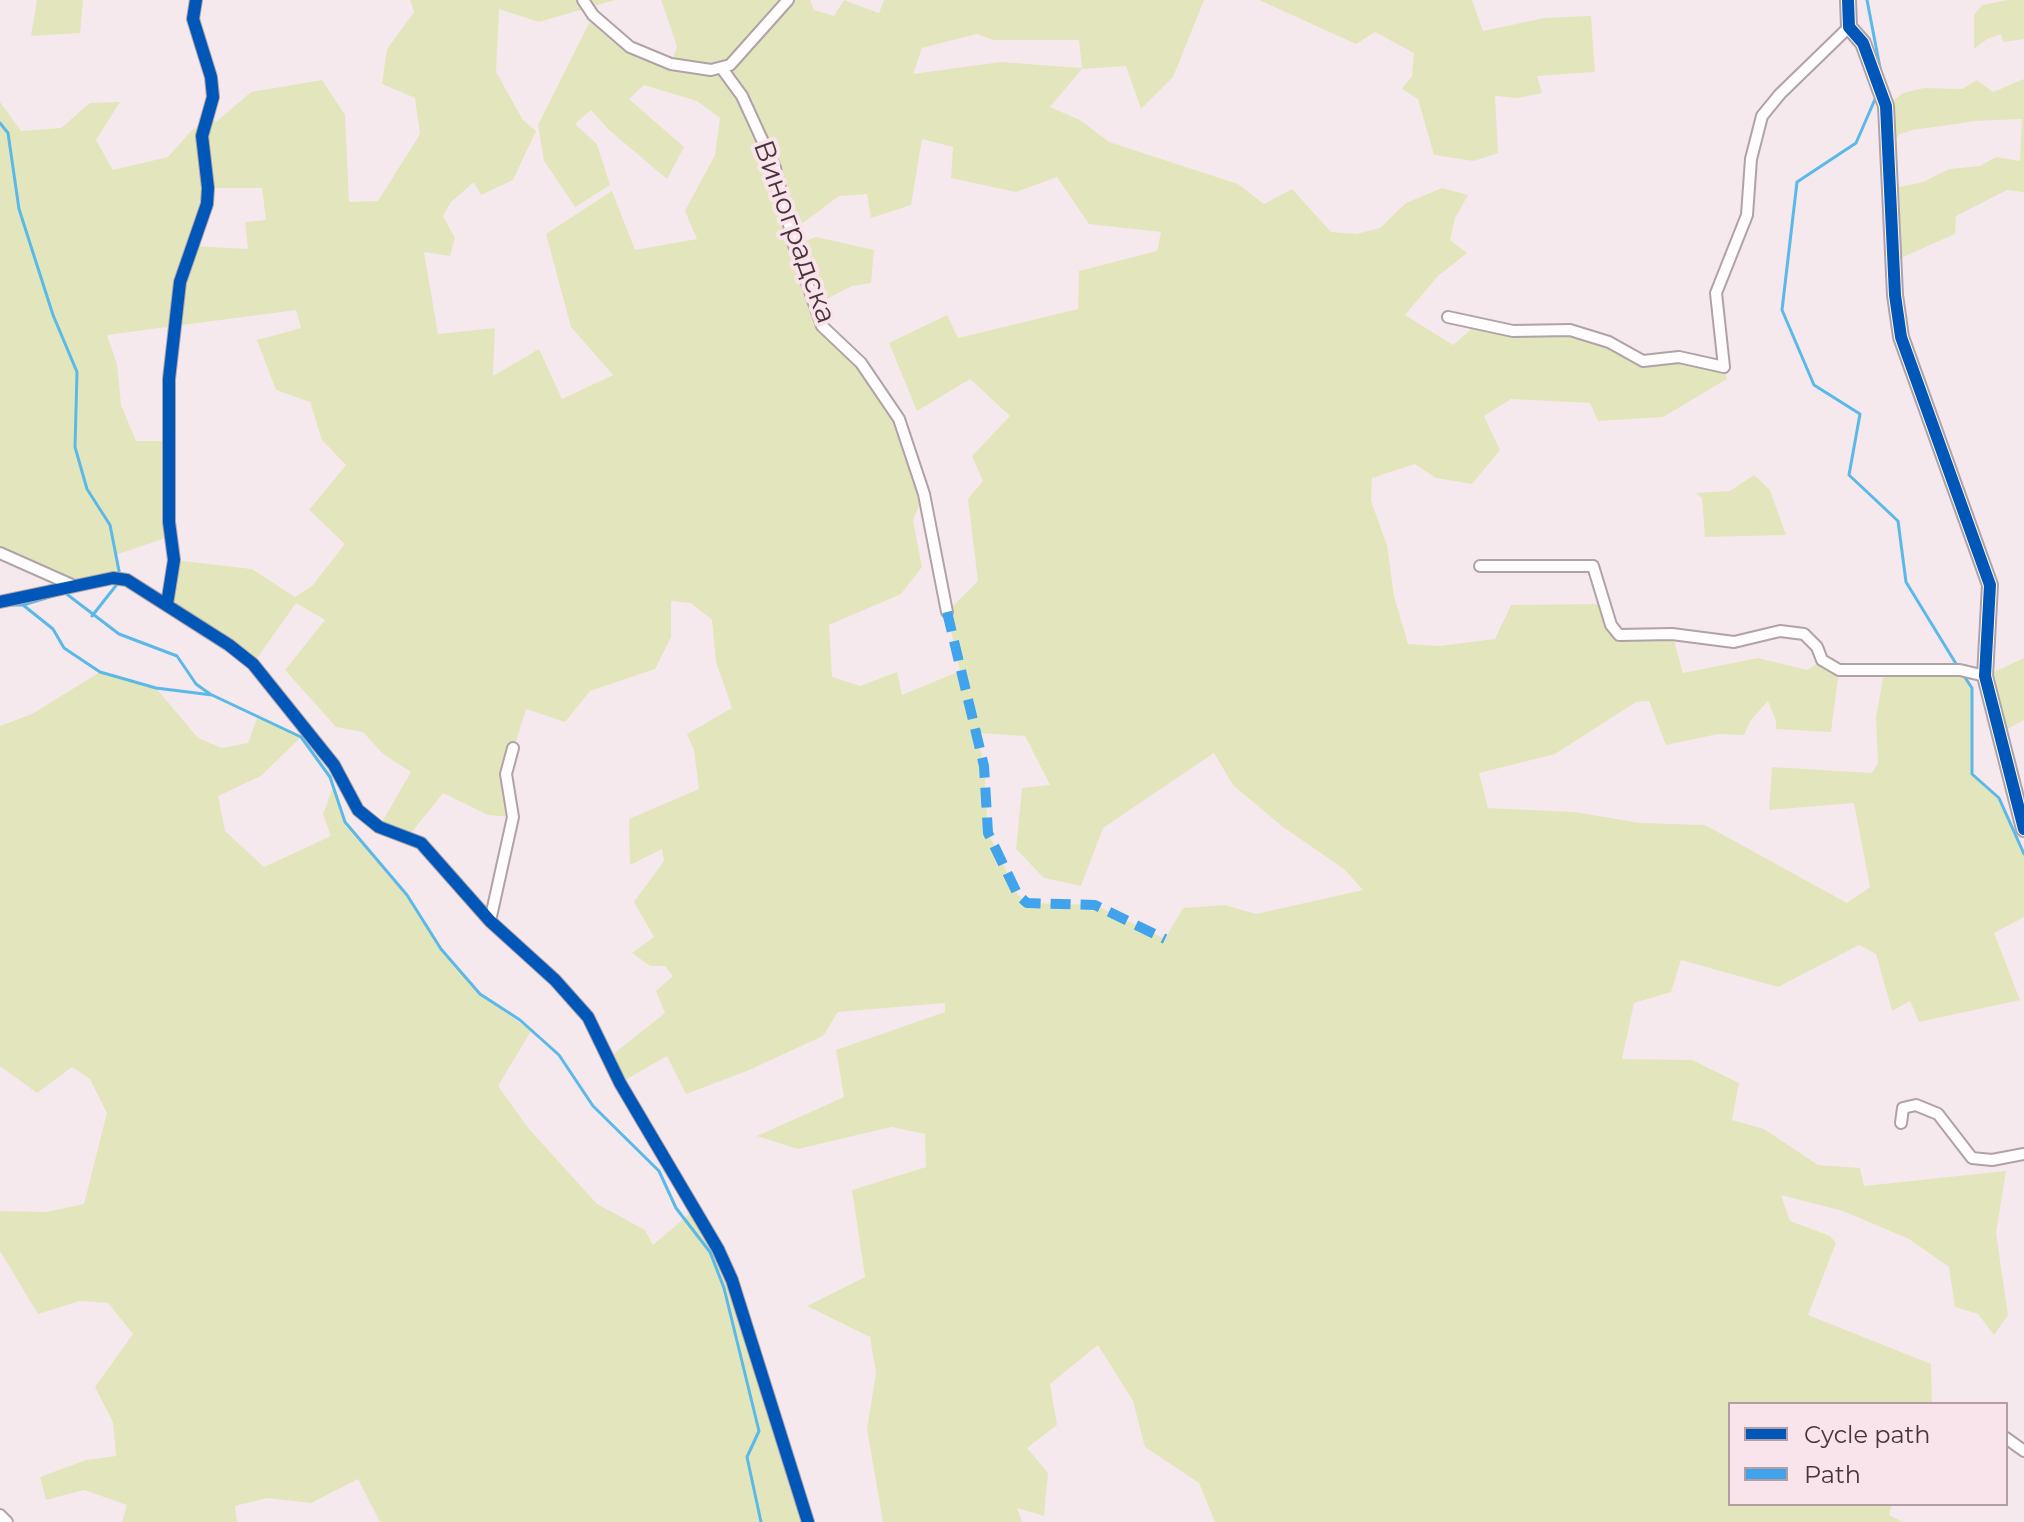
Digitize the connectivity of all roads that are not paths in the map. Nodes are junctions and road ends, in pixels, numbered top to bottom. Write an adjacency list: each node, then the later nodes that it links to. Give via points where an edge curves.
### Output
1 (196, 0): 12 (street, via 193,19 213,97 202,136 207,204 180,282 169,379 174,560)
2 (583, 0): 6 (street, via 630,47 671,64)
3 (788, 0): 6 (street)
4 (1848, 0): 5 (street)
5 (1849, 27): 7 (street, via 1762,116 1751,159 1747,215 1716,293 1724,367 1679,357 1643,361 1609,342 1570,330 1513,331); 14 (street, via 1863,43 1884,95 1901,337 1990,585)
6 (723, 70): 13 (street, Виноградска, via 742,96 775,168 822,326 861,363 899,419 924,494)
7 (1448, 317)
8 (0, 553): 10 (street)
9 (1480, 566): 14 (street, via 1593,566 1619,635 1672,634 1734,642 1780,631 1804,634 1822,660 1839,670 1960,670)
10 (72, 585): 11 (street); 12 (street, via 127,580)
11 (0, 602)
12 (167, 604): 17 (street, via 253,664 334,765 358,810 379,827 421,843)
13 (947, 612)
14 (1985, 676): 16 (street)
15 (513, 748): 17 (street, via 506,774 513,817)
16 (2024, 829)
17 (490, 921): 22 (street, via 588,1017 620,1083 718,1249)
18 (1901, 1123): 19 (street, via 1903,1108 1916,1105 1938,1114 1972,1158)
19 (2024, 1154)
20 (0, 1515): 21 (street)
21 (7, 1522)
22 (808, 1522)

